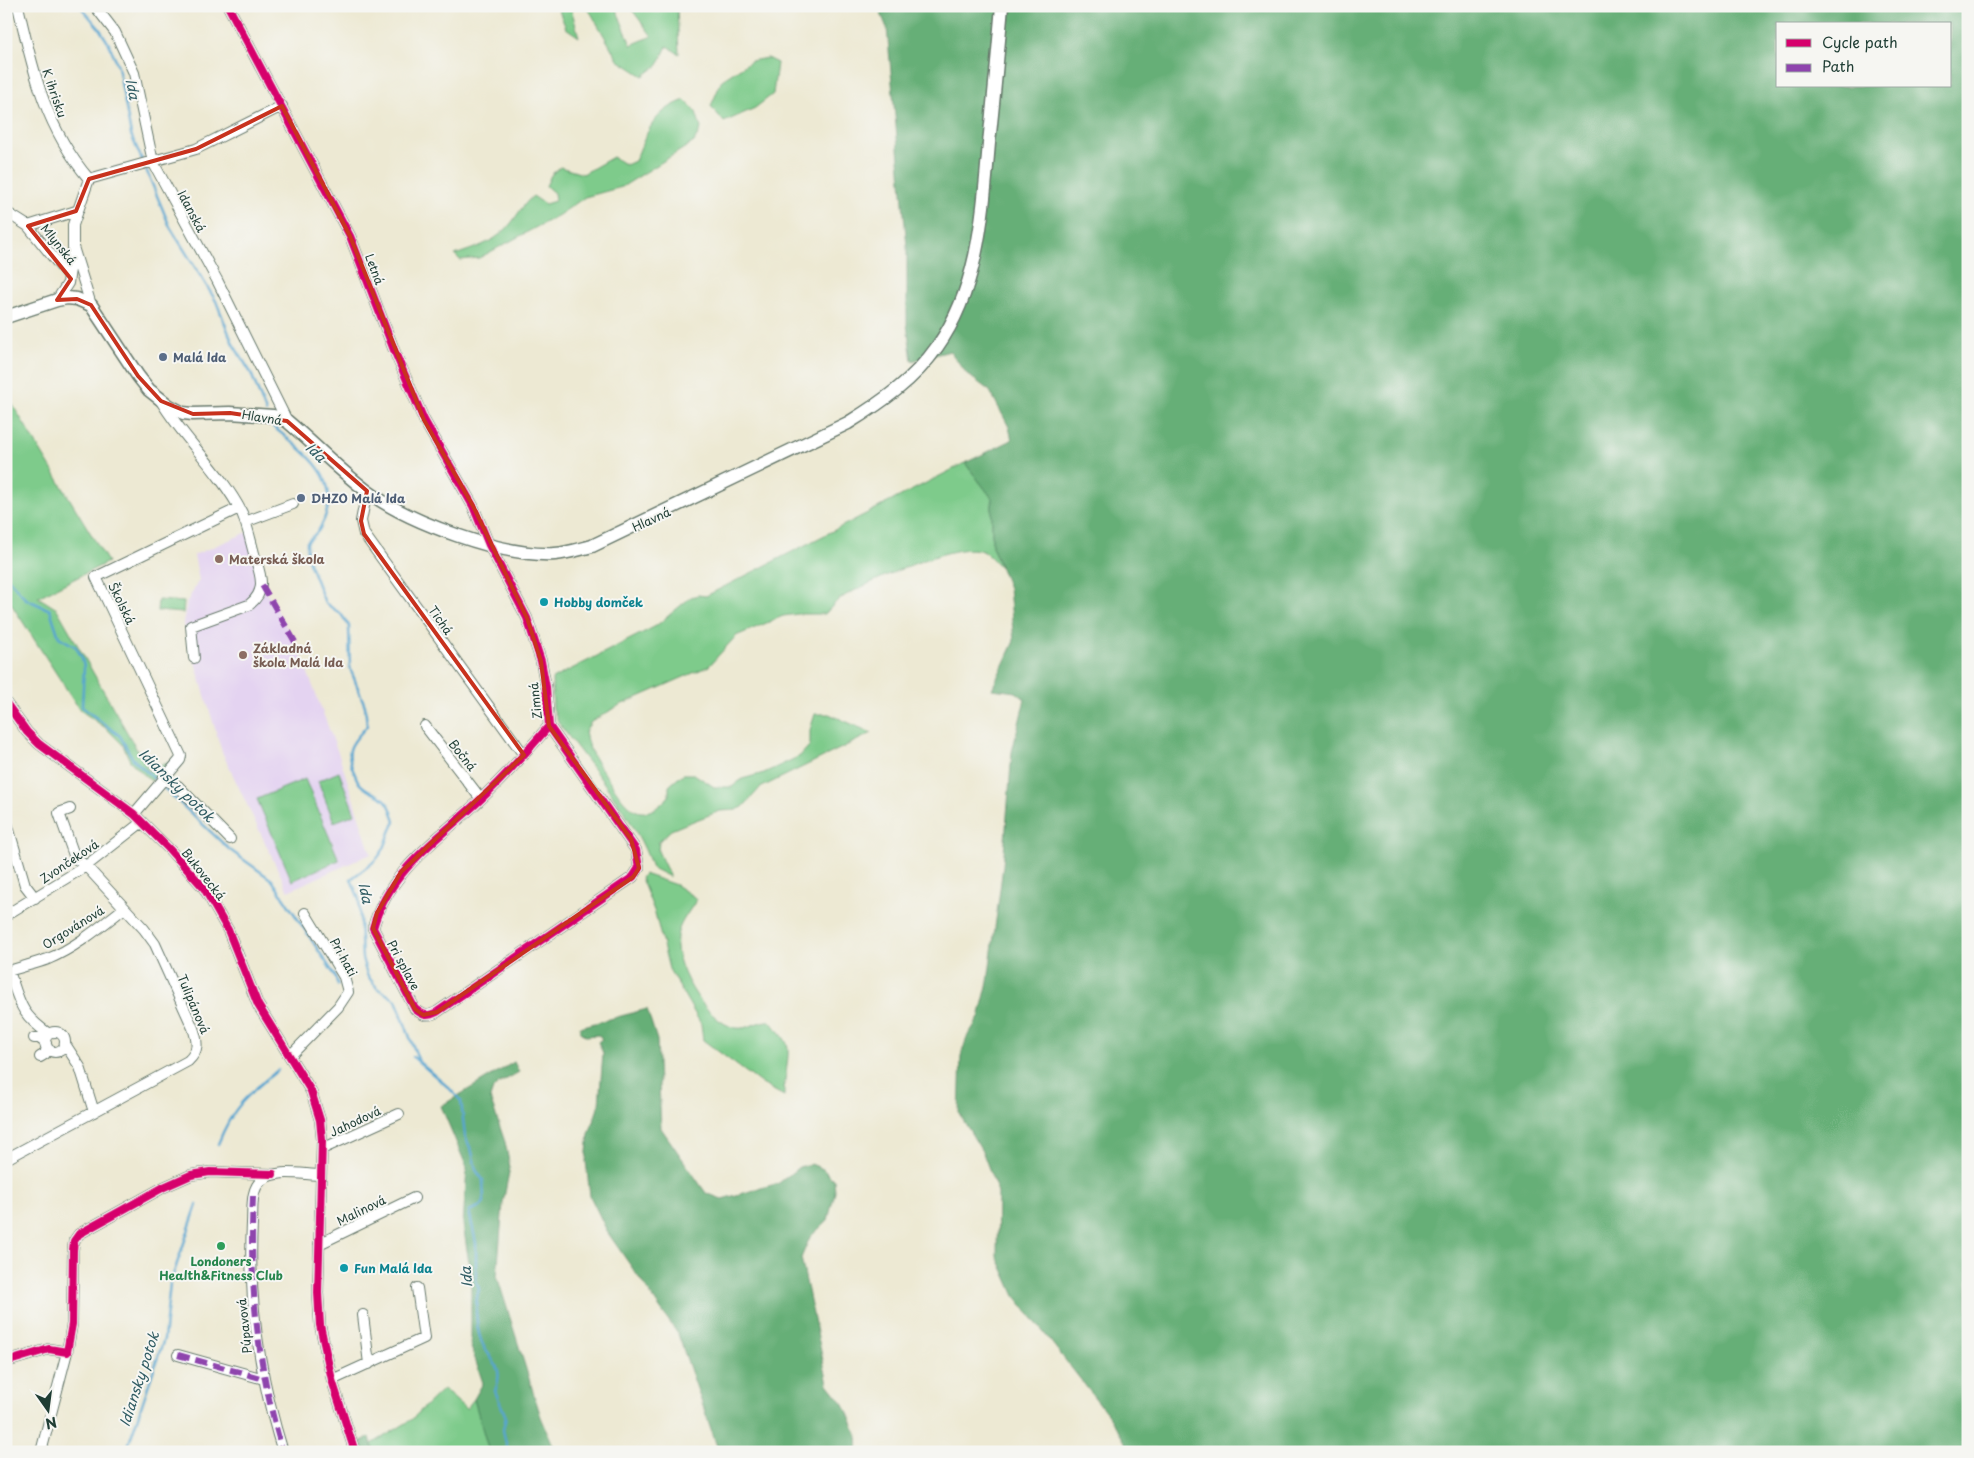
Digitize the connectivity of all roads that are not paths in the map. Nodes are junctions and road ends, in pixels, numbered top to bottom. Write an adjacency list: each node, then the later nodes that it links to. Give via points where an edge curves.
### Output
1 (18, 6): 7 (street, K ihrisku, via 48,113 71,157)
2 (95, 6): 6 (street, Idanská, via 115,32 134,73)
3 (228, 6): 5 (street, Letná)
4 (1002, 6): 24 (main road, Hlavná, via 980,233 964,298 937,347 907,382 885,401 848,423 592,546 555,554)
5 (282, 106): 6 (street, via 196,149); 24 (street, Letná, via 350,236 424,420 473,506)
6 (151, 162): 7 (street); 18 (street, Idanská, via 217,280)
7 (89, 179): 8 (street)
8 (76, 211): 10 (street, Mlynská); 11 (street)
9 (6, 212): 10 (street, Mlynská)
10 (28, 226): 12 (street, Mlynská)
11 (73, 247): 12 (street); 14 (street)
12 (69, 277): 13 (street)
13 (57, 300): 14 (main road, via 72,298); 15 (main road)
14 (91, 305): 16 (main road, Hlavná, via 138,376)
15 (6, 317)
16 (162, 401): 17 (main road, Hlavná); 19 (street)
17 (183, 412): 18 (main road, Hlavná, via 273,416); 19 (street)
18 (287, 420): 20 (main road, Hlavná)
19 (180, 427): 22 (street)
20 (367, 492): 24 (main road, Hlavná, via 421,521); 29 (street, Tichá, via 361,521 364,534)
21 (293, 504): 23 (street)
22 (239, 508): 23 (street); 30 (street, Školská, via 96,577 180,753 180,760)
23 (245, 522): 25 (street, via 262,578 259,593 249,605 191,626)
24 (489, 545): 28 (street, Zimná, via 532,633 546,687)
25 (194, 658)
26 (6, 703): 33 (street, Bukovecká, via 27,732 54,756)
27 (425, 726): 31 (street, Bočná)
28 (549, 726): 29 (street, Pri splave); 38 (street, Zimná, via 631,839)
29 (524, 755): 31 (street, Pri splave)
30 (163, 779): 33 (street, Školská); 36 (street, via 178,786)
31 (481, 799): 38 (street, Pri splave, via 401,872 386,893 373,928 415,1009 423,1016 437,1012 633,876)
32 (70, 809): 37 (street, Tulipánová, via 59,813 73,855)
33 (134, 814): 35 (street, Bukovecká)
34 (6, 820): 39 (street, via 25,885)
35 (142, 822): 37 (street, Zvončeková); 47 (street, Bukovecká, via 196,878 217,908 251,991)
36 (230, 838)
37 (86, 866): 39 (street, Zvončeková); 40 (street, Tulipánová)
38 (639, 868)
39 (35, 898): 42 (street, Zvončeková)
40 (123, 909): 43 (street, Orgovánová, via 62,951); 49 (street, Tulipánová, via 155,944 193,1028 197,1050 188,1061)
41 (305, 913): 47 (street, Pri hati, via 344,977 348,992 338,1007)
42 (6, 915)
43 (8, 971): 45 (street, via 23,1012)
44 (34, 1038): 45 (street)
45 (47, 1041): 46 (street, via 57,1052); 46 (street, via 55,1032 61,1034); 48 (street)
46 (65, 1044): 49 (street, via 80,1067)
47 (290, 1056): 51 (street, Bukovecká, via 311,1091 320,1120)
48 (40, 1057)
49 (94, 1112): 52 (street, Tulipánová)
50 (399, 1114): 51 (street, Jahodová)
51 (322, 1145): 54 (street, Bukovecká)
52 (6, 1159)
53 (273, 1174): 54 (street); 59 (street, via 205,1173 164,1187 76,1237); 63 (street, Púpavová, via 259,1182 253,1196 252,1284)
54 (321, 1175): 56 (street, Bukovecká)
55 (414, 1198): 56 (street, Malinová)
56 (319, 1244): 64 (street, Bukovecká, via 320,1325)
57 (417, 1288): 62 (street, via 424,1338)
58 (363, 1315): 62 (street)
59 (67, 1352): 61 (street, via 49,1349); 65 (street)
60 (178, 1355): 63 (street)
61 (6, 1362)
62 (369, 1364): 64 (street)
63 (264, 1379): 66 (street, Púpavová)
64 (332, 1380): 67 (street, Bukovecká)
65 (41, 1452)
66 (283, 1452)
67 (356, 1452)

